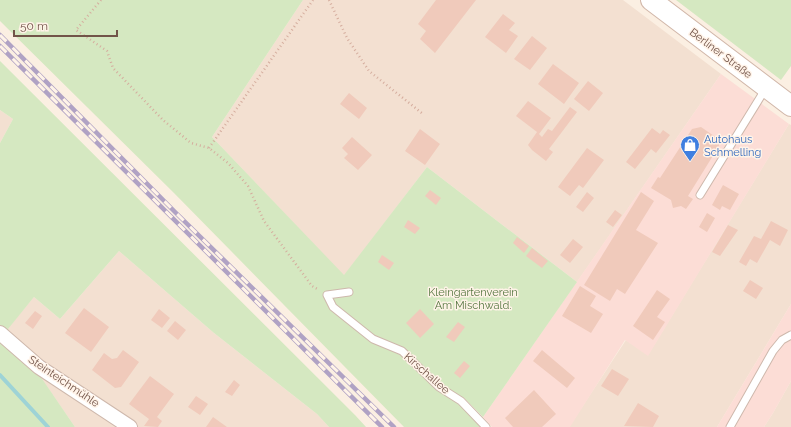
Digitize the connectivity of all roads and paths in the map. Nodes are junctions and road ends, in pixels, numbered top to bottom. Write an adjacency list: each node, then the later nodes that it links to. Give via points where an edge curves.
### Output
1 (101, 0): 8 (path, via 76,30 107,51 113,68 163,120 191,143)
2 (313, 0): 8 (path)
3 (329, 0): 7 (path, via 347,38 370,71)
4 (650, 0): 5 (main road, Berliner Straße)
5 (764, 86): 6 (main road, Berliner Straße); 9 (lane, via 761,96)
6 (791, 106)
7 (422, 114)
8 (209, 148): 11 (path, via 228,163 248,186 264,221 312,286)
9 (700, 195)
10 (349, 292): 11 (lane)
11 (327, 295): 15 (lane, Kirschallee, via 333,307 374,340 402,351 439,387 462,401)
12 (0, 333): 14 (street, Steinteichmühle, via 39,366)
13 (791, 334): 16 (lane, via 773,351)
14 (130, 427)
15 (486, 427)
16 (730, 427)

